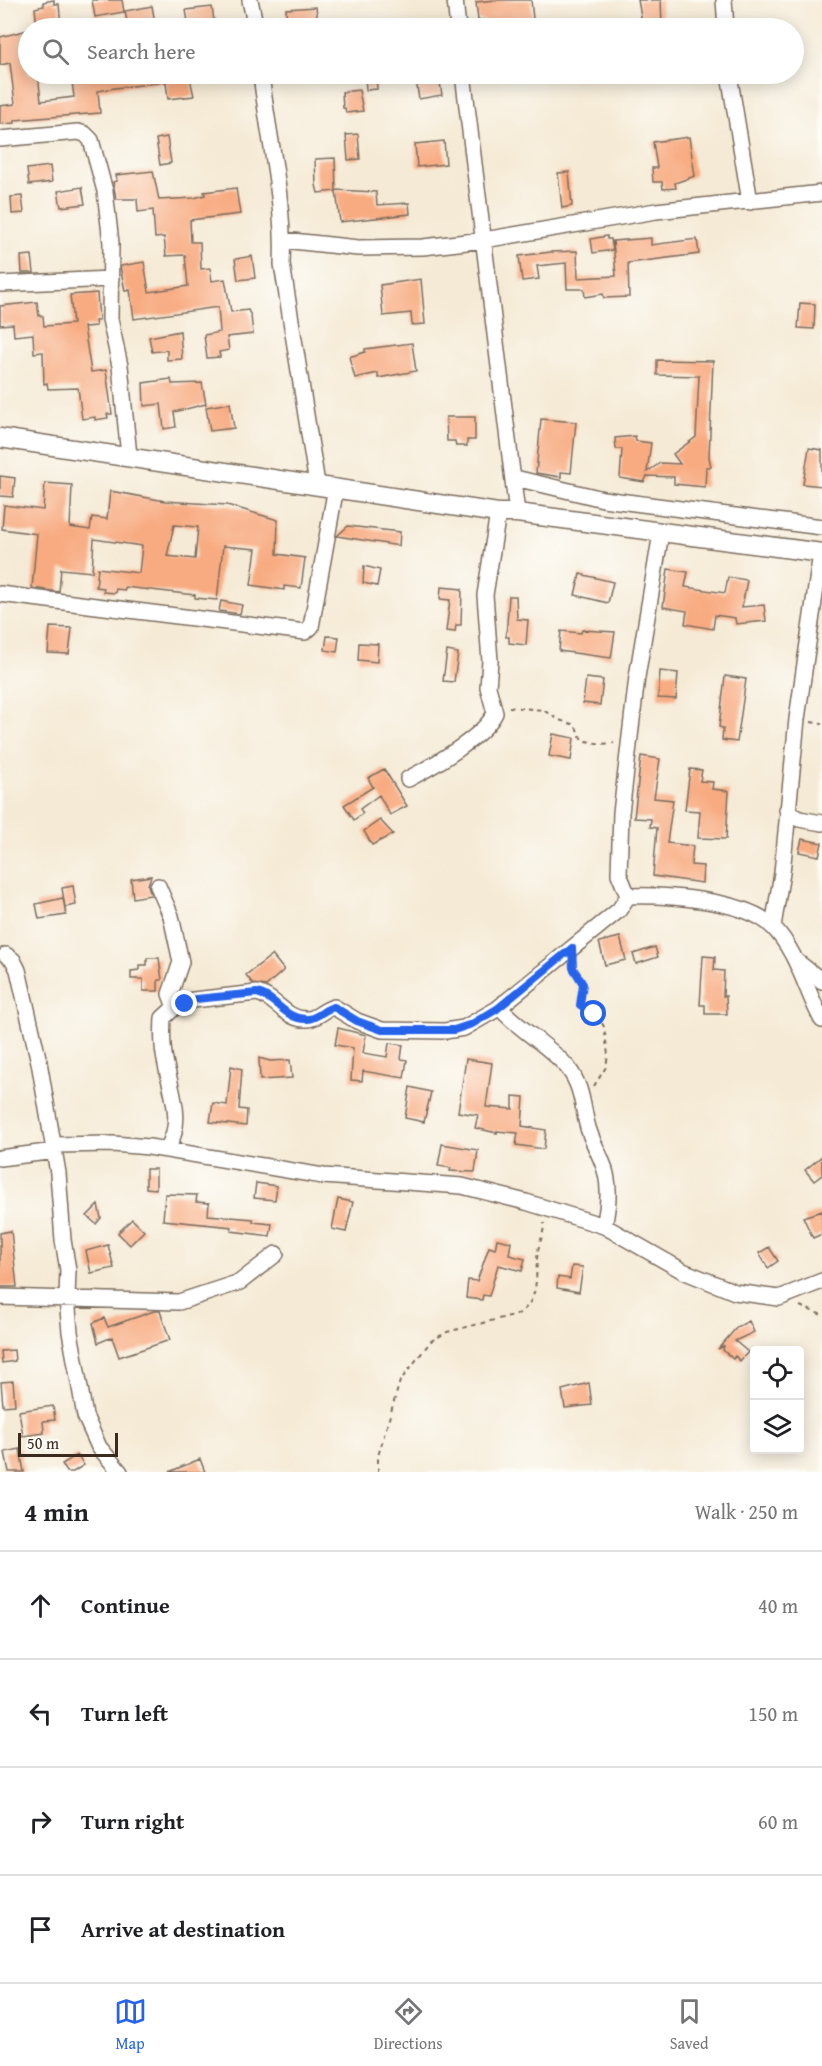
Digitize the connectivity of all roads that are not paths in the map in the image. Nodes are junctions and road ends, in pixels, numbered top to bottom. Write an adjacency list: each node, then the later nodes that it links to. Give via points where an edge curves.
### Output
1 (250, 0): 4 (street)
2 (455, 0): 5 (street)
3 (724, 0): 6 (street)
4 (254, 18)
5 (457, 18)
6 (725, 18)
7 (263, 84): 13 (street)
8 (464, 84): 14 (street)
9 (731, 84): 12 (street)
10 (0, 139): 15 (street, via 78,132 90,137 105,191)
11 (822, 193): 12 (street)
12 (750, 202): 14 (street, via 656,211)
13 (283, 240): 14 (street, via 358,248 423,247); 20 (street, via 282,264)
14 (484, 240): 19 (street)
15 (111, 279): 16 (street); 18 (street, via 110,319 120,366)
16 (0, 284)
17 (0, 438): 18 (street)
18 (129, 456): 20 (street)
19 (515, 478): 23 (street); 24 (street, via 603,499)
20 (317, 484): 21 (street)
21 (336, 487): 22 (street); 27 (street, via 311,627 305,632)
22 (498, 513): 23 (street); 28 (street, via 486,595 488,693 495,709 490,720 463,744)
23 (517, 513): 25 (street)
24 (822, 527)
25 (661, 533): 26 (street); 32 (street, via 637,677 621,813 619,874)
26 (822, 553): 29 (street)
27 (0, 594)
28 (408, 779)
29 (787, 810): 30 (street, via 799,819); 33 (street)
30 (822, 823)
31 (158, 886): 38 (street, via 171,915 181,962 170,994)
32 (627, 896): 33 (street, via 682,898 738,908); 37 (street, via 619,910)
33 (773, 926): 35 (street)
34 (6, 956): 40 (street, via 17,965)
35 (793, 959): 36 (street); 39 (street)
36 (822, 981)
37 (505, 1002): 38 (street, via 472,1024 445,1031 382,1030 334,1007 312,1019 301,1019 257,993 193,1000); 43 (street, via 502,1010 562,1062 582,1095 589,1131 608,1179)
38 (176, 1007): 41 (street, via 164,1018 162,1033 176,1121 176,1134)
39 (822, 1020)
40 (54, 1148): 41 (street, via 113,1144); 42 (street); 47 (street, via 68,1270)
41 (167, 1149): 43 (street, via 323,1176 462,1186)
42 (0, 1158)
43 (604, 1226): 45 (street, via 683,1271 735,1292 779,1298)
44 (276, 1254): 47 (street, via 240,1282 179,1302)
45 (822, 1281)
46 (0, 1297): 47 (street)
47 (66, 1298): 48 (street, via 85,1416 99,1447)
48 (120, 1472)

